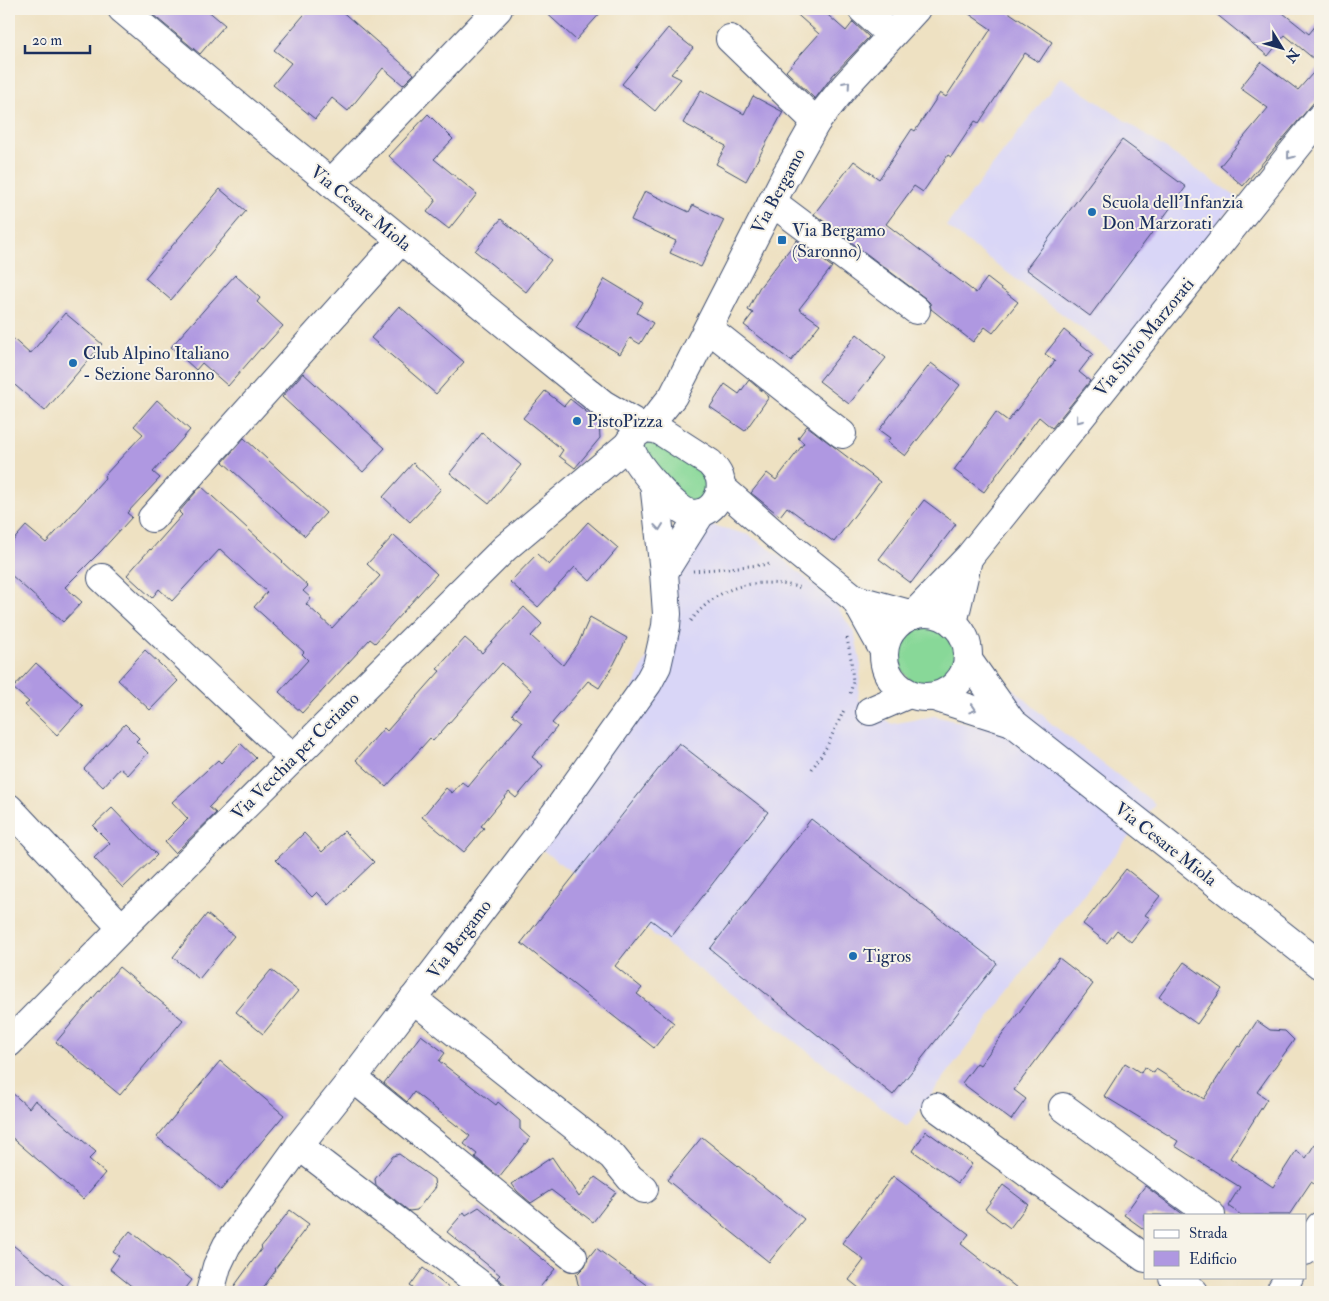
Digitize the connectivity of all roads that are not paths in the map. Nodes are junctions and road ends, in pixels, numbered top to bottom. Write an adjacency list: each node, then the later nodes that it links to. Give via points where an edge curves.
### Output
1 (122, 9): 9 (street, Via Cesare Miola)
2 (498, 9): 9 (street)
3 (862, 9): 5 (street)
4 (916, 9): 5 (street, Via Bergamo)
5 (892, 35): 8 (street, Via Bergamo, one-way to 5)
6 (730, 39): 8 (street)
7 (1320, 118): 20 (street, Via Silvio Marzorati, one-way to 20)
8 (816, 122): 10 (street, Via Bergamo)
9 (331, 183): 11 (street, Via Cesare Miola)
10 (772, 202): 12 (street); 13 (street, Via Bergamo)
11 (401, 240): 17 (street, Via Cesare Miola, via 603,404); 19 (street)
12 (916, 310)
13 (708, 328): 14 (street, Via Bergamo); 15 (street)
14 (673, 396): 16 (street, Via Bergamo); 17 (street, Via Bergamo)
15 (842, 434)
16 (673, 439): 17 (street, via 655,429); 18 (street, via 716,469 719,476)
17 (641, 448): 18 (street, via 674,504 690,513); 21 (street, Via Bergamo, one-way to 21); 29 (street, Via Vecchia per Ceriano, via 589,476 505,548)
18 (710, 504): 21 (street); 23 (street, via 778,537)
19 (152, 518)
20 (969, 557): 24 (street, Via Silvio Marzorati); 25 (street, Via Silvio Marzorati)
21 (676, 572): 33 (street, Via Bergamo, via 667,603 666,626 657,666 637,701)
22 (102, 578): 29 (street)
23 (855, 599): 24 (street); 27 (street)
24 (913, 615): 25 (street, via 928,613); 27 (street, via 894,628 886,643)
25 (953, 623): 26 (street, Via Cesare Miola, via 967,644)
26 (968, 660): 27 (street, via 963,676 941,695); 28 (street, Via Cesare Miola)
27 (904, 679): 28 (street, Via Cesare Miola, one-way to 28)
28 (1012, 722): 32 (street, Via Cesare Miola)
29 (293, 758): 31 (street, Via Vecchia per Ceriano)
30 (9, 808): 31 (street)
31 (122, 928): 34 (street, Via Vecchia per Ceriano)
32 (1320, 965)
33 (413, 999): 35 (street, Via Bergamo); 39 (street, via 612,1156)
34 (9, 1043)
35 (353, 1078): 38 (street, Via Bergamo); 43 (street)
36 (936, 1107): 44 (street)
37 (1063, 1107): 40 (street)
38 (299, 1146): 47 (street, Via Bergamo, via 227,1245); 48 (street)
39 (644, 1189)
40 (1210, 1214)
41 (1320, 1226): 42 (street)
42 (1306, 1249)
43 (573, 1257)
44 (1144, 1257)
45 (1174, 1278): 49 (street)
46 (1288, 1278): 50 (street)
47 (210, 1292)
48 (490, 1292)
49 (1194, 1292)
50 (1280, 1292)

